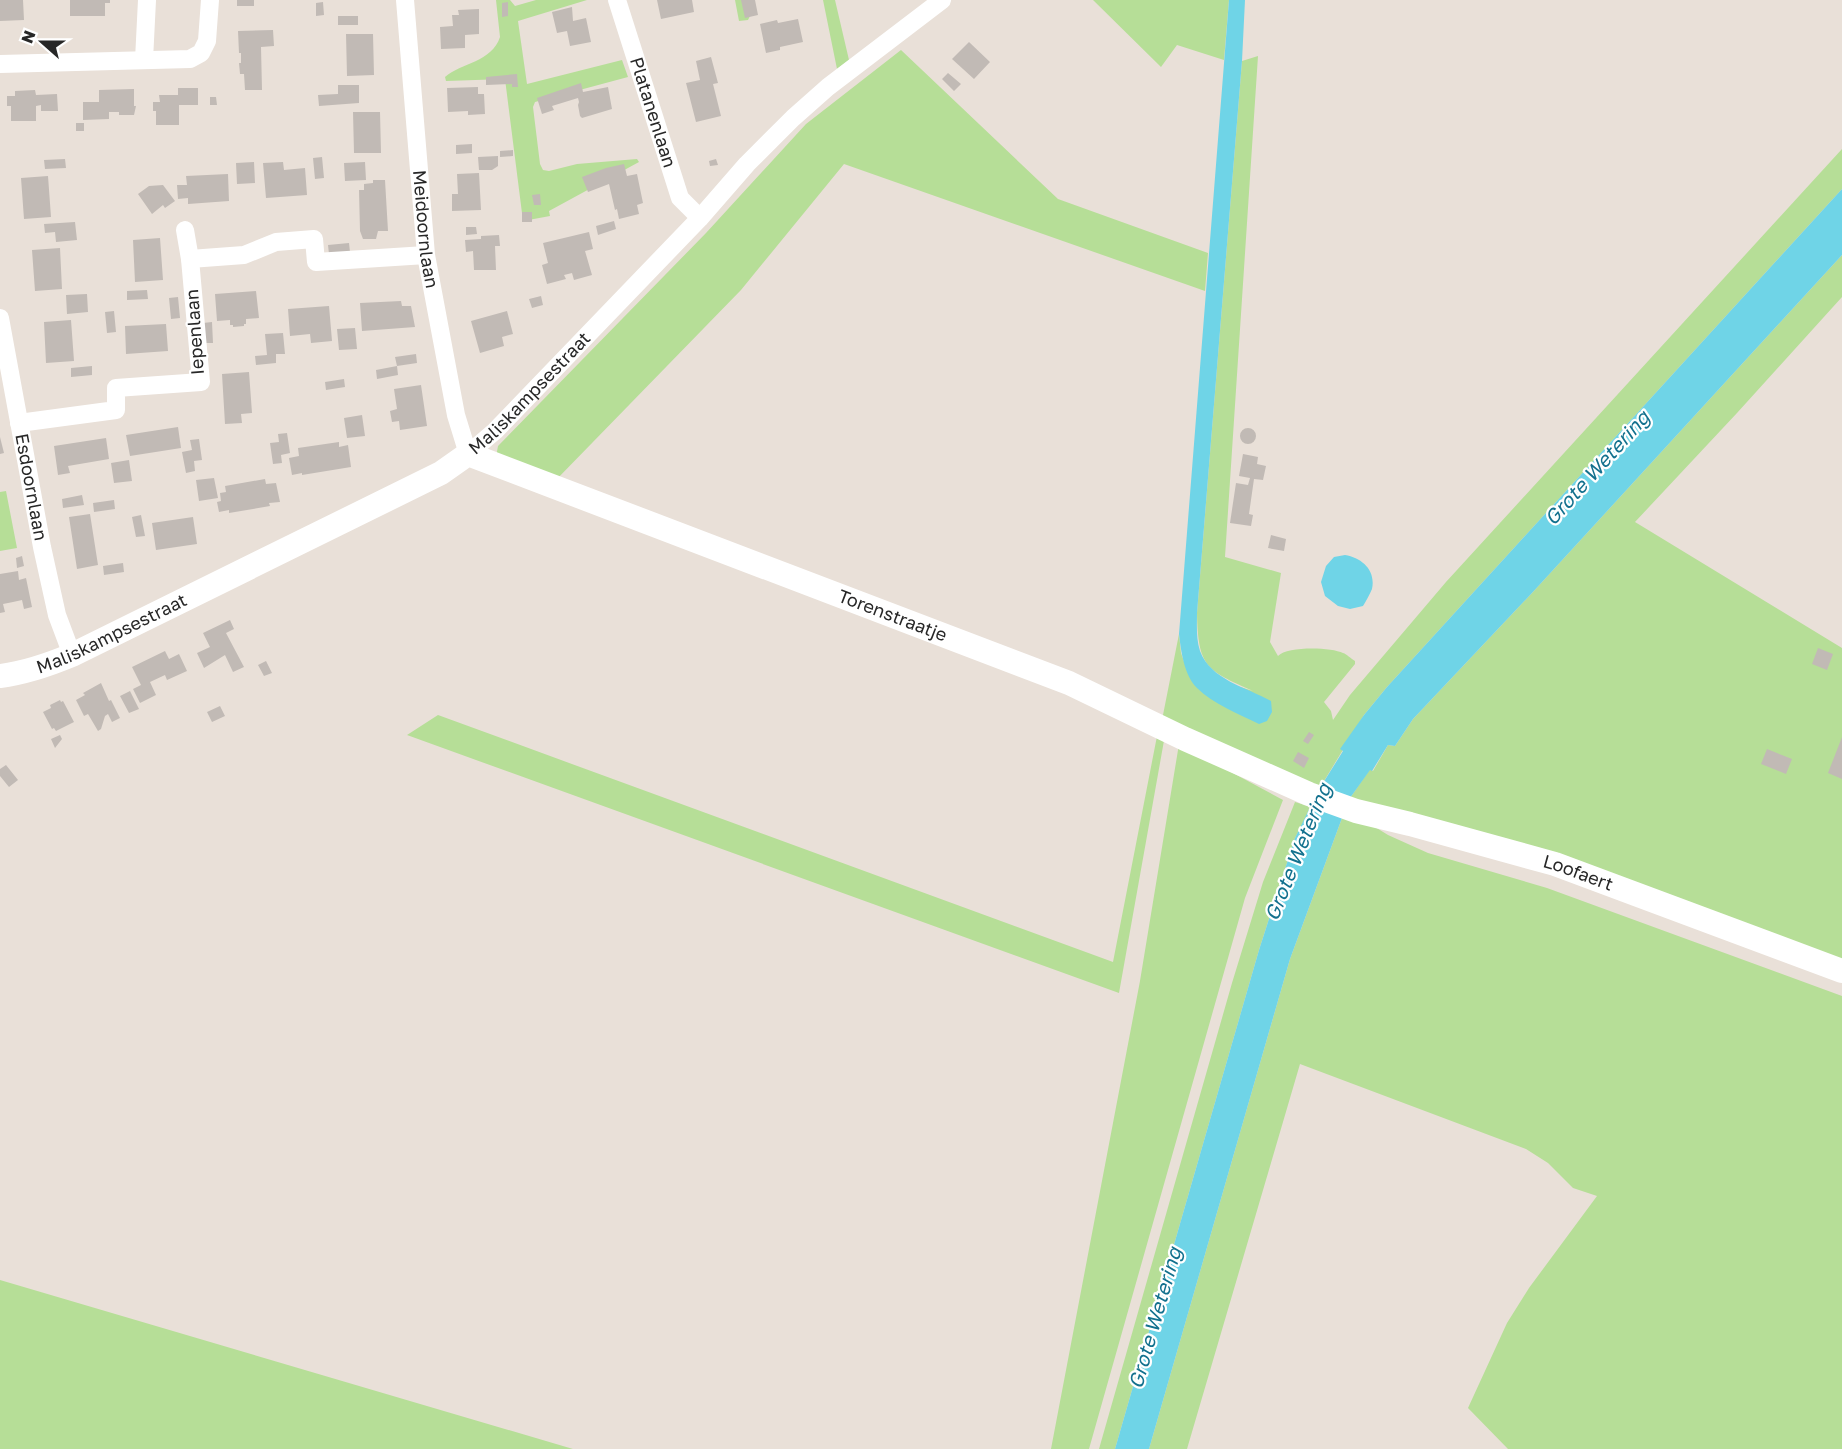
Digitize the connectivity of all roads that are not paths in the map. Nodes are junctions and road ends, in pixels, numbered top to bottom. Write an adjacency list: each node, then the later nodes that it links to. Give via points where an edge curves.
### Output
1 (147, 0): 6 (street)
2 (210, 0): 6 (street, via 207,41 201,53 190,59)
3 (405, 0): 10 (street, Meidoornlaan)
4 (616, 0): 8 (street, Platanenlaan, via 680,198)
5 (942, 0): 8 (street, Maliskampsestraat, via 793,117)
6 (144, 60): 7 (street)
7 (0, 64)
8 (700, 218): 14 (street, Maliskampsestraat, via 495,431)
9 (185, 230): 11 (street, Iepenlaan)
10 (426, 255): 11 (street, via 316,262 314,239 276,242 244,255); 14 (street, Meidoornlaan, via 456,415)
11 (190, 259): 13 (street, Iepenlaan, via 201,382 116,388 116,410)
12 (0, 318): 13 (street, Esdoornlaan)
13 (19, 423): 15 (street, Esdoornlaan, via 57,615)
14 (468, 454): 15 (street, Maliskampsestraat, via 441,473); 17 (street, Torenstraatje, via 1069,683)
15 (72, 655): 16 (street, Maliskampsestraat)
16 (0, 676)
17 (1309, 794): 18 (street, Loofaert, via 1356,811 1555,864)
18 (1842, 971)

